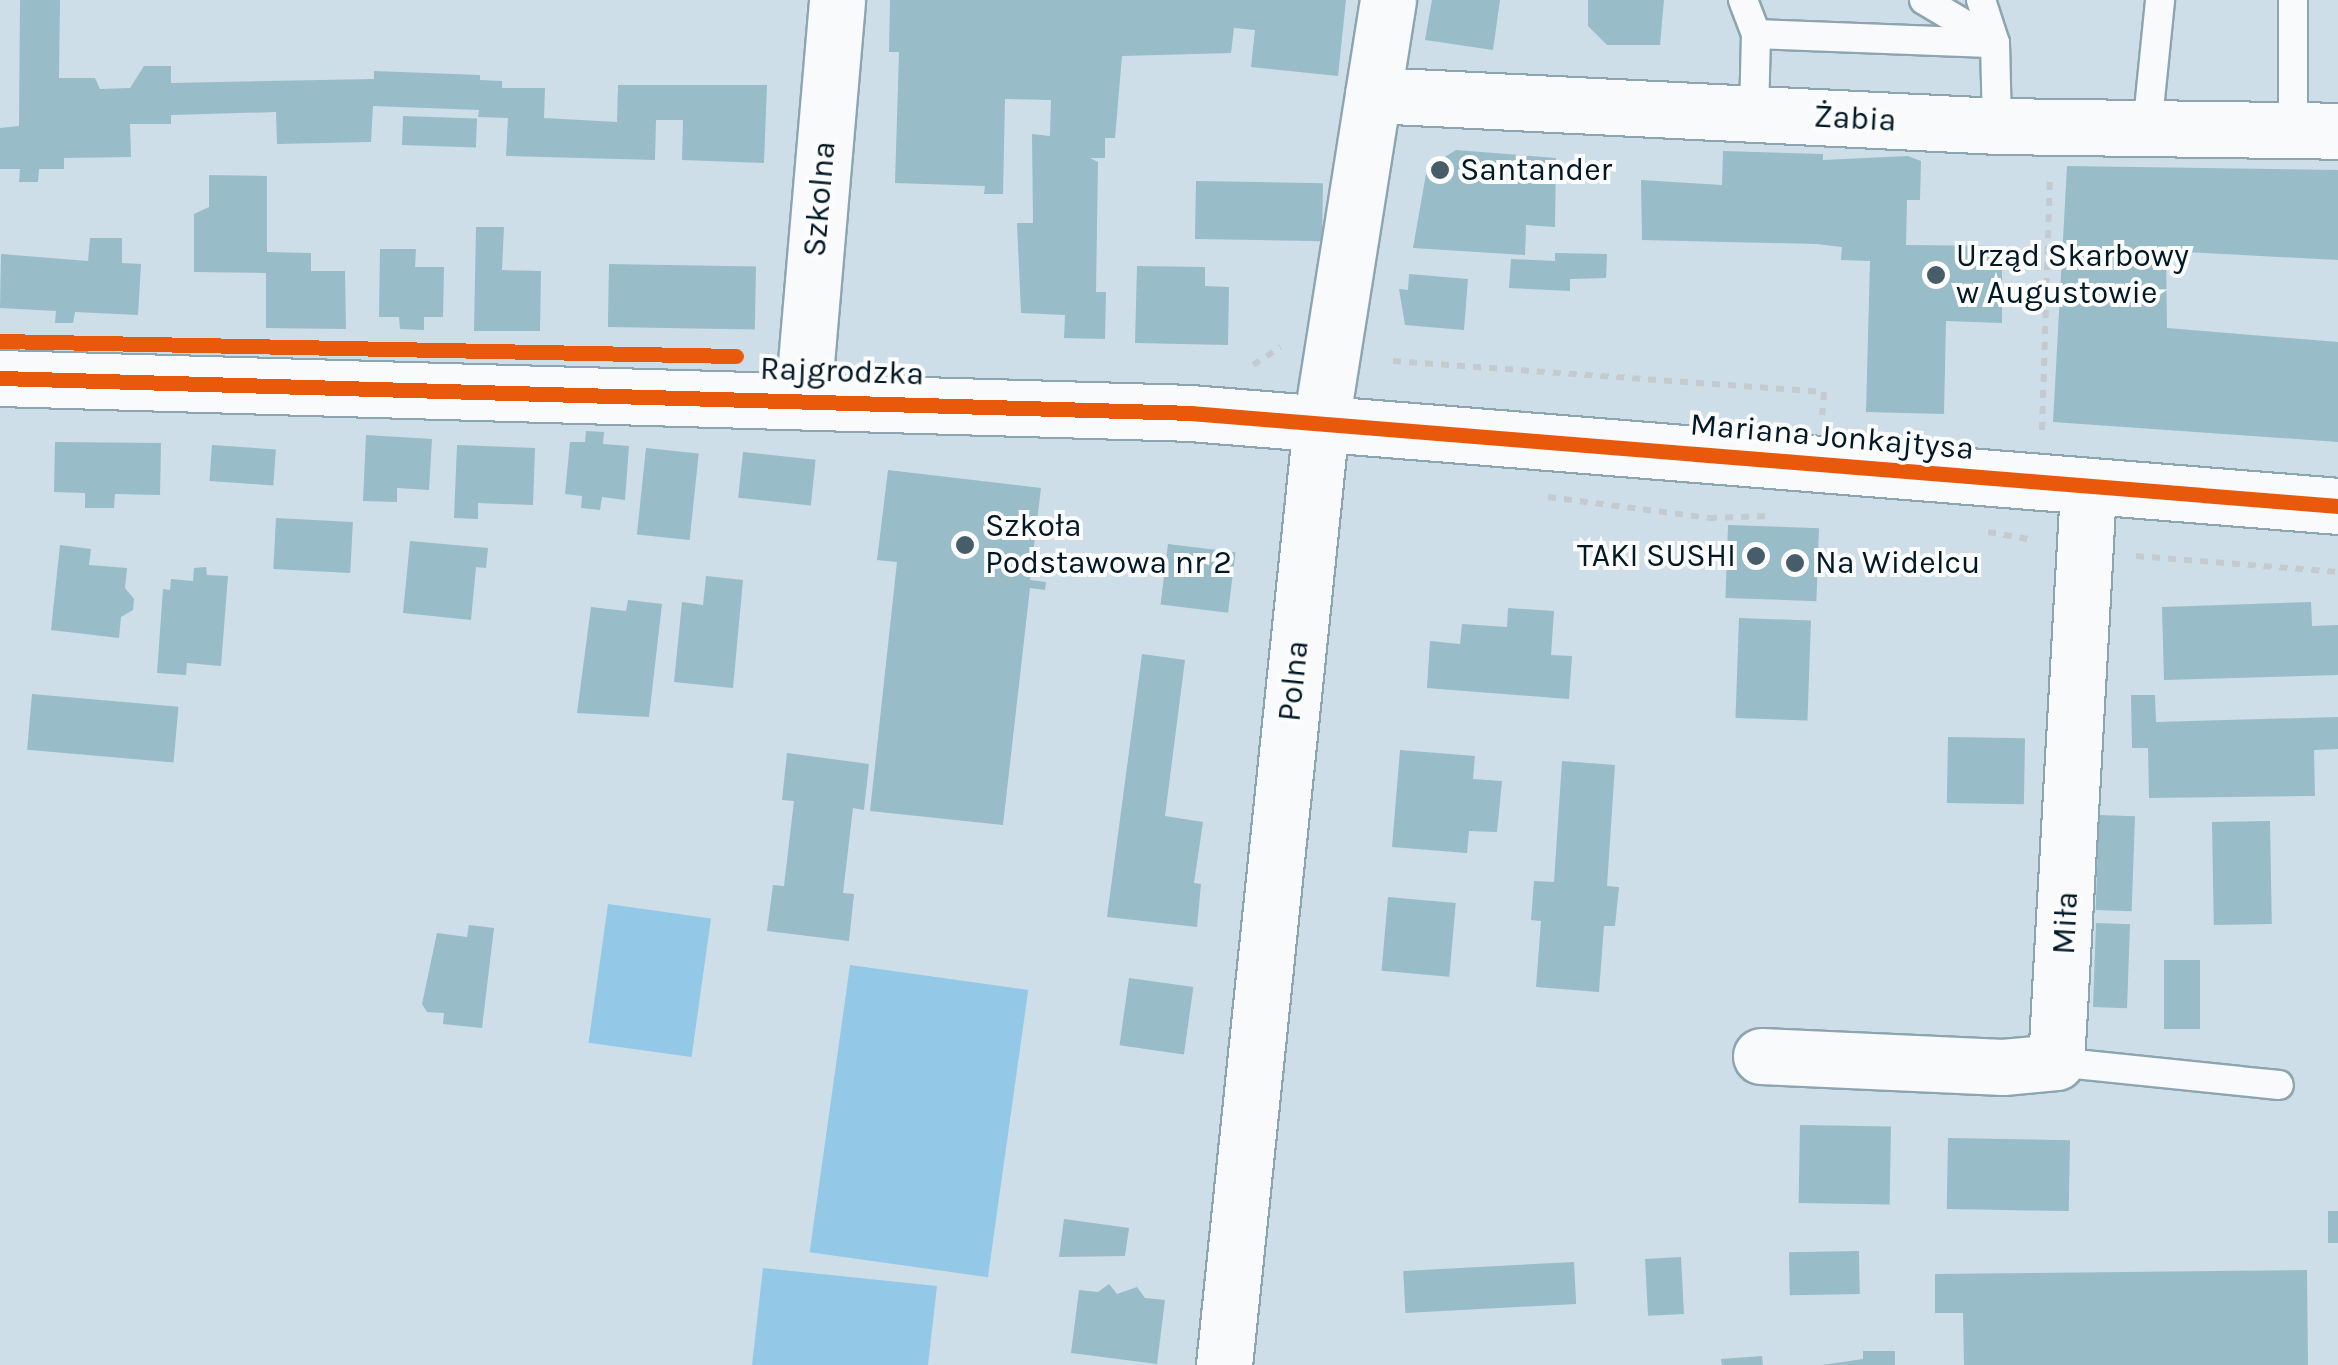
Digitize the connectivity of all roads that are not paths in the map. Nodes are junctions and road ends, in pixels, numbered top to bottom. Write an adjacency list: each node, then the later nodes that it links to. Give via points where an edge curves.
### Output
1 (837, 0): 16 (street, Szkolna)
2 (1388, 0): 10 (street, Polna)
3 (1743, 0): 8 (lane)
4 (1924, 0): 9 (lane)
5 (1981, 0): 9 (lane)
6 (2160, 0): 13 (lane)
7 (2293, 0): 14 (lane)
8 (1756, 34): 9 (lane); 11 (lane)
9 (1996, 42): 12 (lane)
10 (1373, 95): 11 (street, Żabia); 17 (street, Polna)
11 (1754, 114): 12 (street, Żabia)
12 (1997, 126): 13 (street, Żabia)
13 (2146, 129): 14 (street, Żabia)
14 (2315, 131)
15 (0, 378): 16 (street, Rajgrodzka)
16 (802, 398): 17 (street, Rajgrodzka)
17 (1321, 423): 18 (street, Mariana Jonkajtysa); 23 (street, Polna)
18 (2064, 486): 19 (street, Mariana Jonkajtysa); 21 (street, Miła)
19 (2338, 506)
20 (1761, 1056): 21 (street, via 1944,1066)
21 (2056, 1062): 22 (lane)
22 (2279, 1085)
23 (1224, 1365)

